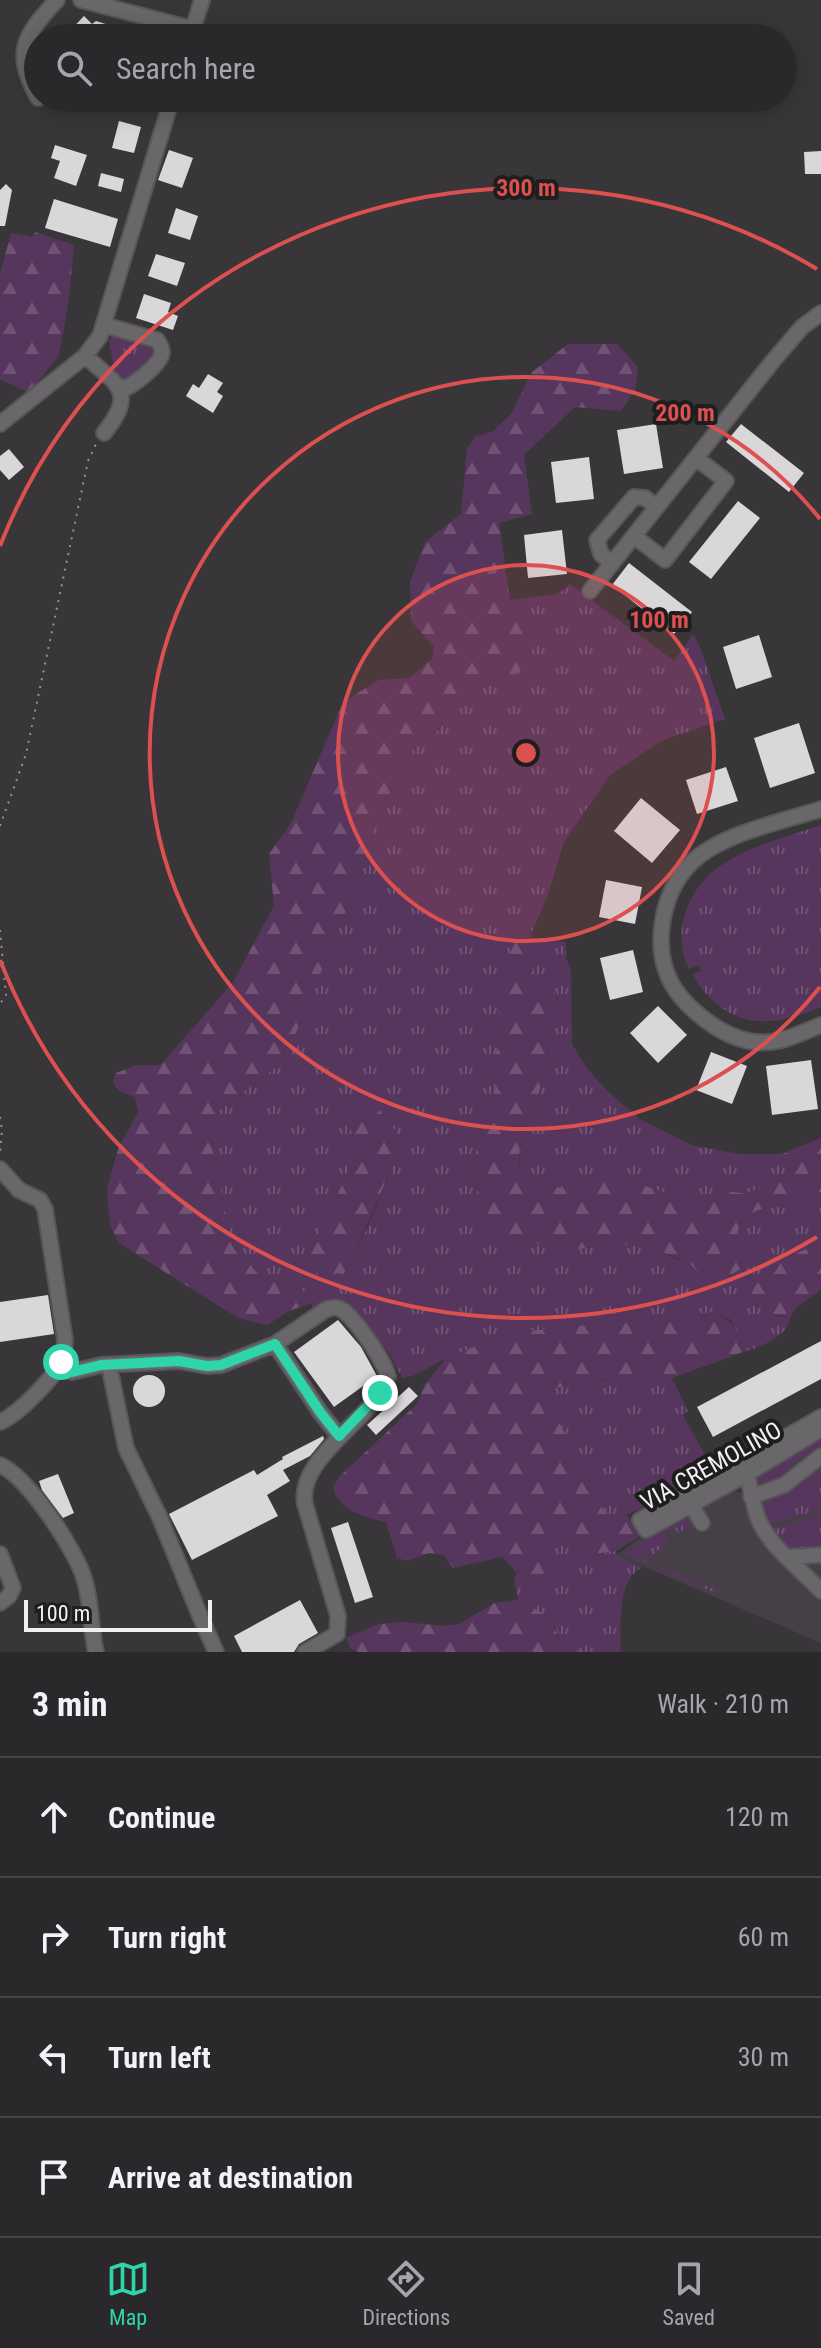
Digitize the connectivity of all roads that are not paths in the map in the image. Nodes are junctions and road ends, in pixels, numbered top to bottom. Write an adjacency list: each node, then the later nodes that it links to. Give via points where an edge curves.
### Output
1 (57, 0): 4 (street)
2 (81, 0): 5 (street)
3 (202, 0): 6 (street)
4 (36, 24)
5 (162, 24)
6 (195, 24)
7 (168, 112): 9 (street)
8 (821, 313): 14 (street, via 802,327)
9 (104, 325): 10 (street); 11 (street, via 157,340 162,349 162,357 138,382)
10 (85, 356): 11 (street); 12 (street)
11 (119, 386): 13 (street, via 121,408)
12 (0, 424)
13 (104, 433)
14 (696, 458): 15 (street); 16 (street, via 726,481 665,560)
15 (657, 507): 16 (street); 17 (street, via 634,497 597,540 601,554)
16 (634, 536): 17 (street)
17 (612, 564): 18 (street)
18 (590, 591)
19 (821, 809): 20 (street, via 724,841 692,863 669,898 662,943 673,985 690,1008 722,1031 770,1042)
20 (821, 1025)
21 (0, 1169): 24 (street, via 45,1209 65,1340)
22 (275, 1344): 23 (street, via 221,1365); 28 (street); 28 (street, via 325,1310 337,1308 375,1352 388,1376 385,1385)
23 (109, 1365): 24 (street, via 72,1372); 41 (street, via 126,1448)
24 (58, 1366): 26 (street, via 18,1411)
25 (821, 1417): 31 (street, VIA CREMOLINO)
26 (0, 1422)
27 (821, 1429): 31 (street, VIA CREMOLINO)
28 (339, 1436): 42 (street, via 312,1472 304,1494 336,1604 337,1634)
29 (821, 1456): 32 (street, via 784,1485)
30 (0, 1465): 40 (street, via 30,1489 78,1562 90,1601)
31 (744, 1469): 32 (street); 33 (street, VIA CREMOLINO); 33 (street, VIA CREMOLINO, via 640,1520 646,1530)
32 (751, 1497): 37 (street, via 757,1522)
33 (691, 1505): 34 (street)
34 (702, 1523)
35 (0, 1554): 39 (street, via 13,1588)
36 (821, 1555): 37 (street)
37 (787, 1557): 38 (street)
38 (821, 1591)
39 (0, 1603)
40 (96, 1652)
41 (216, 1652)
42 (305, 1652)

